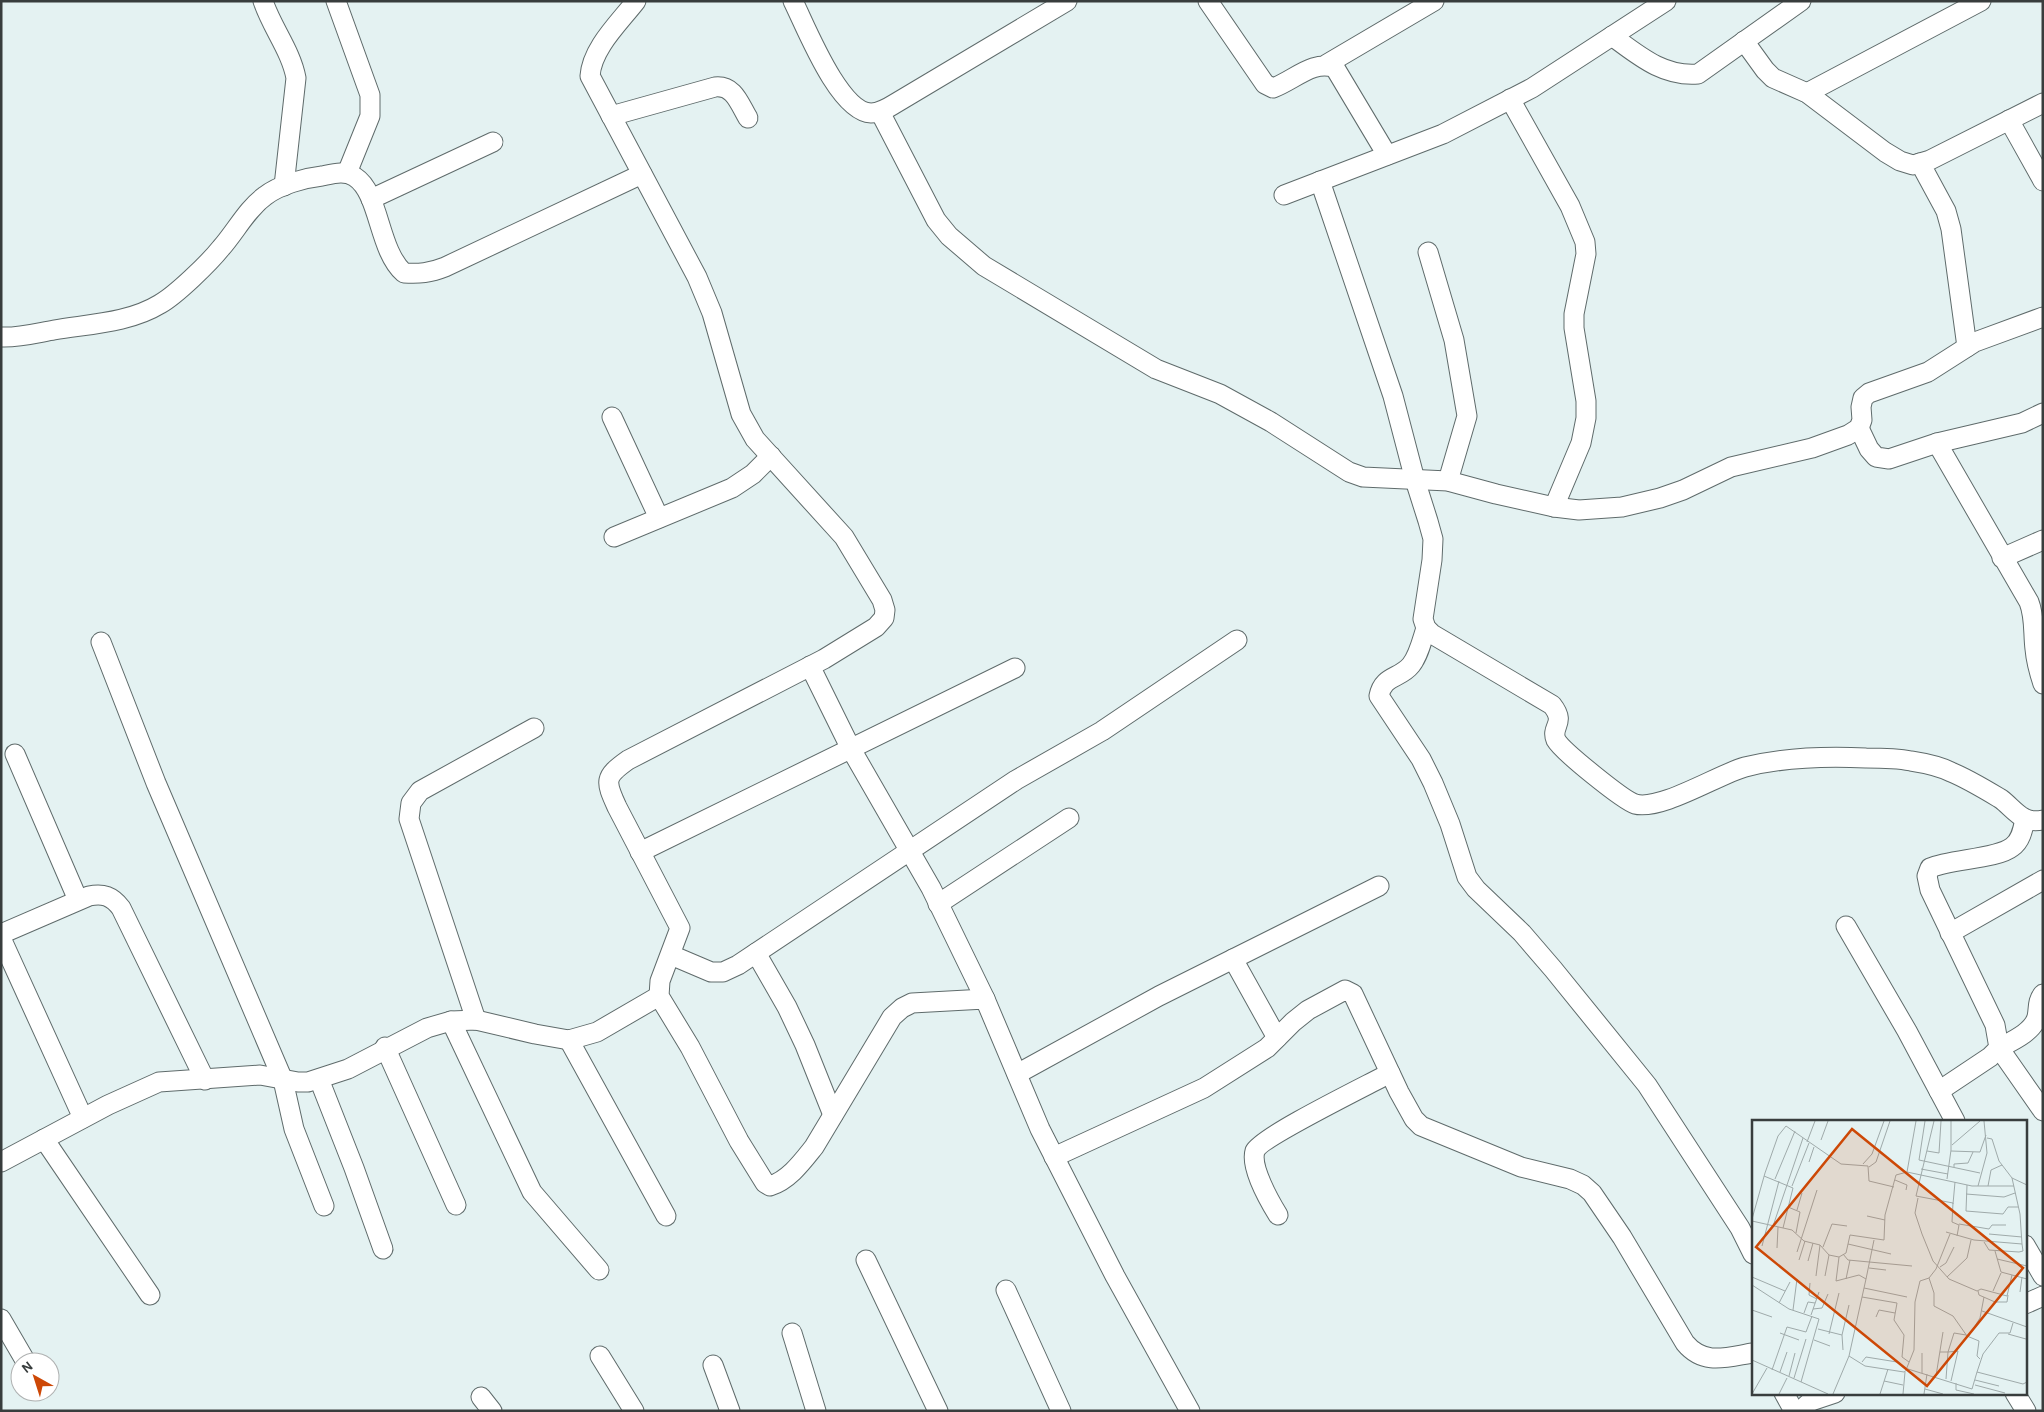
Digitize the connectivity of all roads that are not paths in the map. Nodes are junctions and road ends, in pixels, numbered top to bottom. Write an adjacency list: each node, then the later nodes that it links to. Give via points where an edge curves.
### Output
1 (263, 1): 28 (street, via 293,63 296,78)
2 (336, 1): 24 (street, via 370,95 370,116)
3 (636, 1): 18 (street, via 591,65 590,76)
4 (1068, 1): 17 (street)
5 (1208, 1): 13 (street, via 1266,84 1274,88)
6 (1434, 1): 13 (street)
7 (1666, 1): 11 (street)
8 (1801, 1): 12 (street)
9 (1981, 1): 14 (street)
10 (796, 2): 17 (street, via 831,79 845,98 857,109)
11 (1612, 36): 12 (street, via 1655,67 1688,75 1698,74); 15 (street)
12 (1744, 41): 14 (street, via 1774,78)
13 (1326, 64): 22 (street, via 1341,75)
14 (1807, 94): 23 (street, via 1885,152 1900,161 1913,165)
15 (1510, 99): 22 (street, via 1443,134); 42 (street, via 1570,206 1586,248 1574,314 1586,418 1581,443)
16 (2043, 103): 20 (street)
17 (880, 112): 40 (street, via 936,220 949,236 984,266 1156,369 1220,394 1271,422 1349,472 1363,477)
18 (611, 116): 19 (street, via 724,86 731,90); 25 (street)
19 (748, 118)
20 (2009, 120): 23 (street); 27 (street)
21 (493, 142): 30 (street)
22 (1387, 155): 26 (street)
23 (1920, 163): 34 (street, via 1951,228)
24 (346, 173): 28 (street, via 316,176); 30 (street, via 362,183)
25 (642, 174): 30 (street, via 427,274 404,273 392,260); 39 (street, via 712,313 736,401 746,425)
26 (1320, 181): 29 (street); 40 (street, via 1393,396)
27 (2043, 181)
28 (284, 186): 33 (street, via 258,201 220,249 162,303 148,311 130,318)
29 (1284, 195)
30 (371, 199)
31 (1428, 252): 41 (street, via 1454,340 1467,416)
32 (2043, 317): 34 (street)
33 (1, 337)
34 (1967, 347): 37 (street, via 1928,372 1869,393 1863,398)
35 (2043, 413): 38 (street, via 2022,424)
36 (612, 416): 43 (street)
37 (1859, 428): 38 (street, via 1876,458 1889,460); 42 (street, via 1812,448 1731,467 1660,498 1622,507 1579,510)
38 (1937, 443): 46 (street)
39 (771, 456): 43 (street, via 746,480 732,488); 50 (street, via 844,537 885,610 884,618 876,627)
40 (1415, 480): 41 (street); 47 (street, via 1432,539 1423,619)
41 (1448, 481): 42 (street)
42 (1554, 507)
43 (659, 518): 44 (street)
44 (614, 537)
45 (2043, 540): 46 (street)
46 (2002, 558): 52 (street, via 2033,612 2035,647)
47 (1426, 628): 57 (street, via 1552,705 1558,713 1557,742 1635,804 1646,805 1676,796 1743,768 1826,756 1910,760 1951,772); 99 (street, via 1412,664 1387,680 1380,688 1379,696 1434,783 1467,877 1553,968 1647,1084 1740,1228)
48 (1237, 640): 58 (street, via 1102,731 1016,780)
49 (101, 642): 83 (street, via 156,783)
50 (810, 666): 54 (street); 59 (street, via 615,769 609,778 608,788)
51 (1015, 668): 54 (street)
52 (2043, 684)
53 (534, 728): 74 (street, via 420,791 411,803 409,819)
54 (851, 749): 58 (street); 59 (street)
55 (15, 754): 62 (street)
56 (1069, 818): 63 (street)
57 (2034, 820): 65 (street, via 2012,847 1930,868 1927,876 1930,890)
58 (909, 850): 63 (street); 68 (street)
59 (640, 852): 69 (street, via 680,928)
60 (2043, 880): 65 (street)
61 (1379, 886): 70 (street)
62 (78, 900): 66 (street); 82 (street, via 99,893 115,900 121,908)
63 (938, 904): 73 (street)
64 (1846, 926): 85 (street)
65 (1950, 933): 79 (street, via 1995,1024)
66 (1, 934)
67 (1, 938): 88 (street)
68 (756, 953): 69 (street, via 723,972 711,972); 87 (street, via 802,1037)
69 (671, 954): 72 (street, via 660,980)
70 (1233, 959): 76 (street); 81 (street)
71 (2043, 994): 79 (street, via 2032,1026)
72 (659, 996): 77 (street, via 597,1032); 87 (street, via 765,1183 770,1186 776,1184 801,1163)
73 (984, 999): 81 (street); 87 (street, via 912,1003 902,1008 892,1017)
74 (476, 1020): 75 (street); 77 (street)
75 (451, 1021): 78 (street, via 427,1028); 101 (street, via 532,1192)
76 (1277, 1038): 80 (street, via 1308,1010 1345,990 1353,994); 91 (street, via 1267,1048 1204,1088)
77 (569, 1040): 96 (street)
78 (385, 1048): 84 (street); 93 (street)
79 (1999, 1048): 85 (street, via 1990,1058); 86 (street)
80 (1390, 1073): 95 (street, via 1259,1146 1255,1152 1255,1164); 110 (street, via 1414,1119 1421,1126 1521,1167 1570,1179 1592,1193 1692,1351 1716,1358)
81 (1017, 1074): 91 (street)
82 (205, 1080): 83 (street, via 260,1075); 88 (street, via 159,1082)
83 (283, 1080): 84 (street); 94 (street, via 294,1129)
84 (319, 1080): 98 (street)
85 (1939, 1091): 89 (street)
86 (2043, 1111)
87 (833, 1115)
88 (83, 1118): 90 (street)
89 (1954, 1120)
90 (44, 1139): 92 (street); 104 (street)
91 (1054, 1157): 121 (street)
92 (1, 1162)
93 (456, 1205)
94 (324, 1206)
95 (1278, 1215)
96 (666, 1216)
97 (2026, 1247): 102 (street)
98 (383, 1249)
99 (1752, 1252)
100 (866, 1260): 119 (street)
101 (600, 1270)
102 (2043, 1276)
103 (1006, 1290): 120 (street)
104 (150, 1295)
105 (2043, 1296): 106 (street)
106 (2026, 1304)
107 (1, 1319): 109 (street)
108 (792, 1333): 118 (street)
109 (20, 1352)
110 (1752, 1353)
111 (600, 1356): 116 (street)
112 (713, 1365): 117 (street)
113 (1785, 1394): 122 (street)
114 (1831, 1394): 123 (street, via 1811,1401)
115 (2017, 1394): 124 (street)
116 (634, 1411)
117 (730, 1411)
118 (816, 1411)
119 (938, 1411)
120 (1060, 1411)
121 (1190, 1411)
122 (1794, 1411)
123 (1800, 1411)
124 (2026, 1411)

